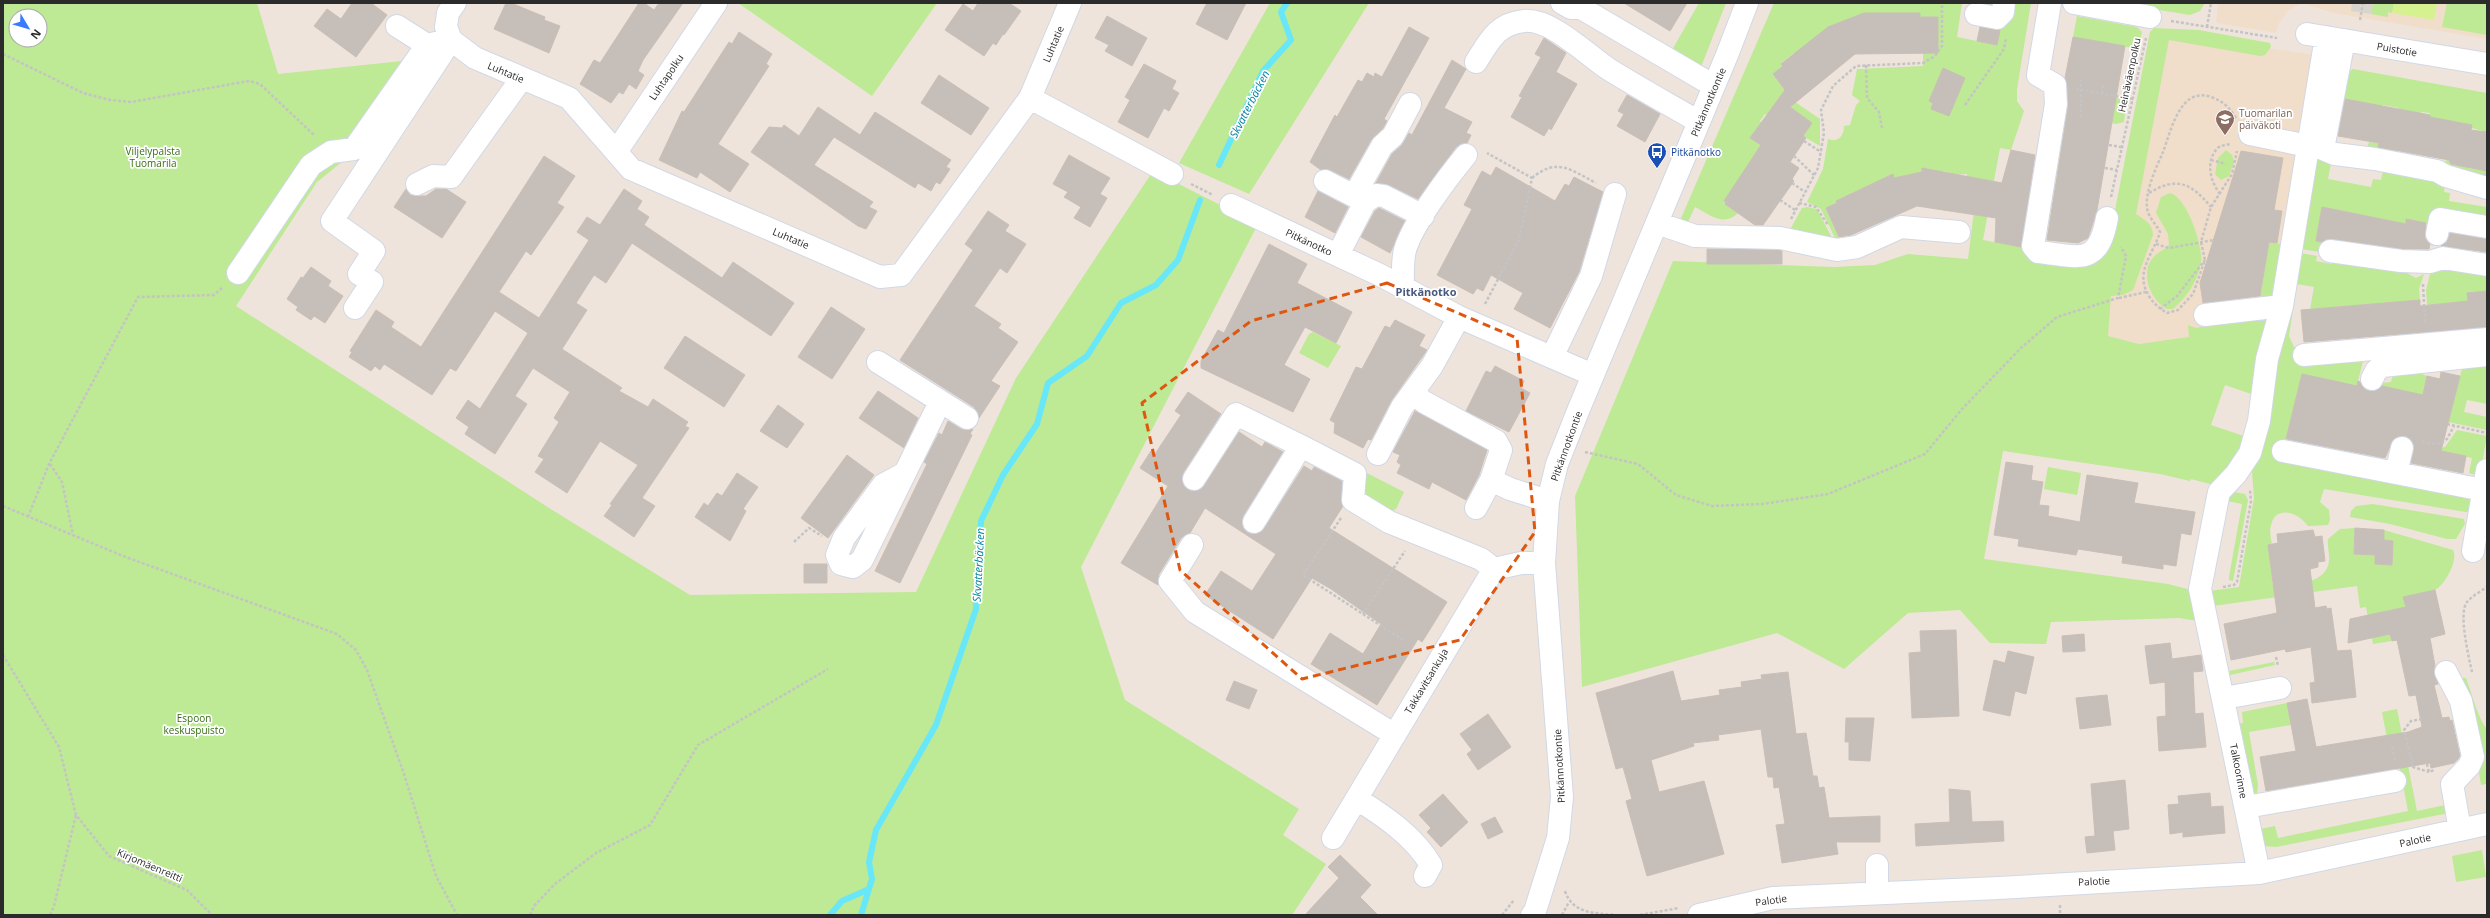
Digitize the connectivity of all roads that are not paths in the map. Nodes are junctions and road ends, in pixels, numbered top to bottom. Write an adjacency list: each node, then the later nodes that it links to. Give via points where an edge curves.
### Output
1 (455, 3): 13 (street, via 448,13 446,27)
2 (716, 3): 24 (street, Luhtapolku)
3 (1070, 3): 19 (street, Luhtatie)
4 (1562, 3): 18 (street, via 1571,8 1581,8)
5 (1747, 3): 18 (street, Pitkännotkontie)
6 (2050, 3): 34 (street, via 2038,75 2055,86 2056,104 2034,250 2082,257 2089,254 2096,250)
7 (2074, 3): 10 (street)
8 (2003, 9): 9 (street, via 1997,18)
9 (1976, 14)
10 (2150, 17)
11 (397, 26): 14 (street)
12 (2326, 37): 16 (street, Puistotie); 23 (street); 29 (street, via 2323,149 2335,154 2437,171)
13 (451, 40): 14 (street); 17 (street, Luhtatie, via 475,58); 46 (street, via 332,221 374,251 360,274 372,282)
14 (426, 45): 43 (street, via 354,150 331,152 311,165)
15 (1476, 62): 21 (street, via 1494,33 1511,23 1526,20 1541,23 1572,41 1609,69)
16 (2487, 64)
17 (522, 78): 24 (street, Luhtatie, via 569,98); 28 (street, via 451,176 433,176)
18 (1714, 86): 21 (street, Pitkännotkontie)
19 (1030, 98): 24 (street, Luhtatie, via 901,275 880,277 631,169); 26 (street)
20 (1410, 104): 31 (street, via 1393,136 1382,146)
21 (1699, 122): 35 (street, Pitkännotkontie)
22 (2250, 134): 23 (street)
23 (2303, 145): 39 (street); 45 (street)
24 (616, 152)
25 (1466, 155): 33 (street)
26 (1172, 174)
27 (1325, 181): 31 (street)
28 (417, 184)
29 (2487, 188)
30 (1615, 194): 52 (street, via 1591,276)
31 (1359, 199): 33 (street, via 1384,196); 41 (street)
32 (1231, 205): 41 (street, Pitkänotko)
33 (1423, 216): 44 (street, via 1405,250)
34 (2107, 218)
35 (1657, 223): 37 (street, via 1695,236 1780,238 1839,250 1857,247 1901,228); 54 (street, Pitkännotkontie)
36 (2487, 227): 38 (street, via 2440,219)
37 (1959, 232)
38 (2437, 234)
39 (2282, 241)
40 (2330, 251): 42 (street, via 2401,261 2430,262 2443,258)
41 (1338, 255): 44 (street, Pitkänotko)
42 (2487, 266)
43 (238, 273)
44 (1403, 287): 48 (street, Pitkänotko)
45 (2282, 306): 47 (street); 77 (street, Talkoorinne, via 2267,359 2259,421 2250,453 2236,474 2219,492 2200,589)
46 (355, 308)
47 (2205, 315)
48 (1467, 321): 52 (street, Pitkänotko); 56 (street)
49 (2487, 340): 50 (street)
50 (2304, 355)
51 (2487, 356): 55 (street, via 2382,366)
52 (1552, 357): 54 (street, Pitkänotko)
53 (878, 362): 57 (street)
54 (1593, 376): 68 (street, Pitkännotkontie, via 1558,464)
55 (2372, 379)
56 (1413, 393): 62 (street, via 1402,407); 66 (street, via 1430,406 1496,441 1501,450)
57 (940, 402): 58 (street); 63 (street)
58 (966, 418)
59 (1301, 446): 65 (street, via 1236,414); 70 (street); 74 (street, via 1355,474 1353,500 1389,522 1481,559)
60 (2402, 448): 64 (street)
61 (2283, 451): 64 (street)
62 (1378, 454)
63 (905, 473)
64 (2396, 473): 67 (street)
65 (1194, 479)
66 (1491, 480): 68 (street); 69 (street)
67 (2485, 480): 72 (street)
68 (1548, 501): 73 (street, Pitkännotkontie)
69 (1476, 508)
70 (1254, 522)
71 (1192, 545): 78 (street, via 1170,581 1195,612)
72 (2473, 550)
73 (1544, 563): 74 (street, via 1522,563); 89 (street, Pitkännotkontie, via 1562,797 1558,838)
74 (1494, 569): 78 (street, Takkavitsankuja)
75 (2446, 672): 83 (street, via 2461,701 2473,757 2469,766 2452,784)
76 (2280, 688): 77 (street)
77 (2224, 698): 81 (street, Talkoorinne)
78 (1395, 735): 80 (street, Takkavitsankuja)
79 (2395, 782): 81 (street)
80 (1356, 799): 84 (street, Takkavitsankuja); 87 (street, via 1388,819 1424,853 1431,864)
81 (2246, 807): 86 (street, Talkoorinne)
82 (2487, 824): 83 (street, Palotie)
83 (2460, 830): 86 (street, Palotie)
84 (1333, 838)
85 (1877, 865): 88 (street)
86 (2259, 873): 88 (street, Palotie)
87 (1425, 876)
88 (1877, 893): 90 (street, Palotie, via 1773,898)
89 (1538, 914)
90 (1698, 915)

